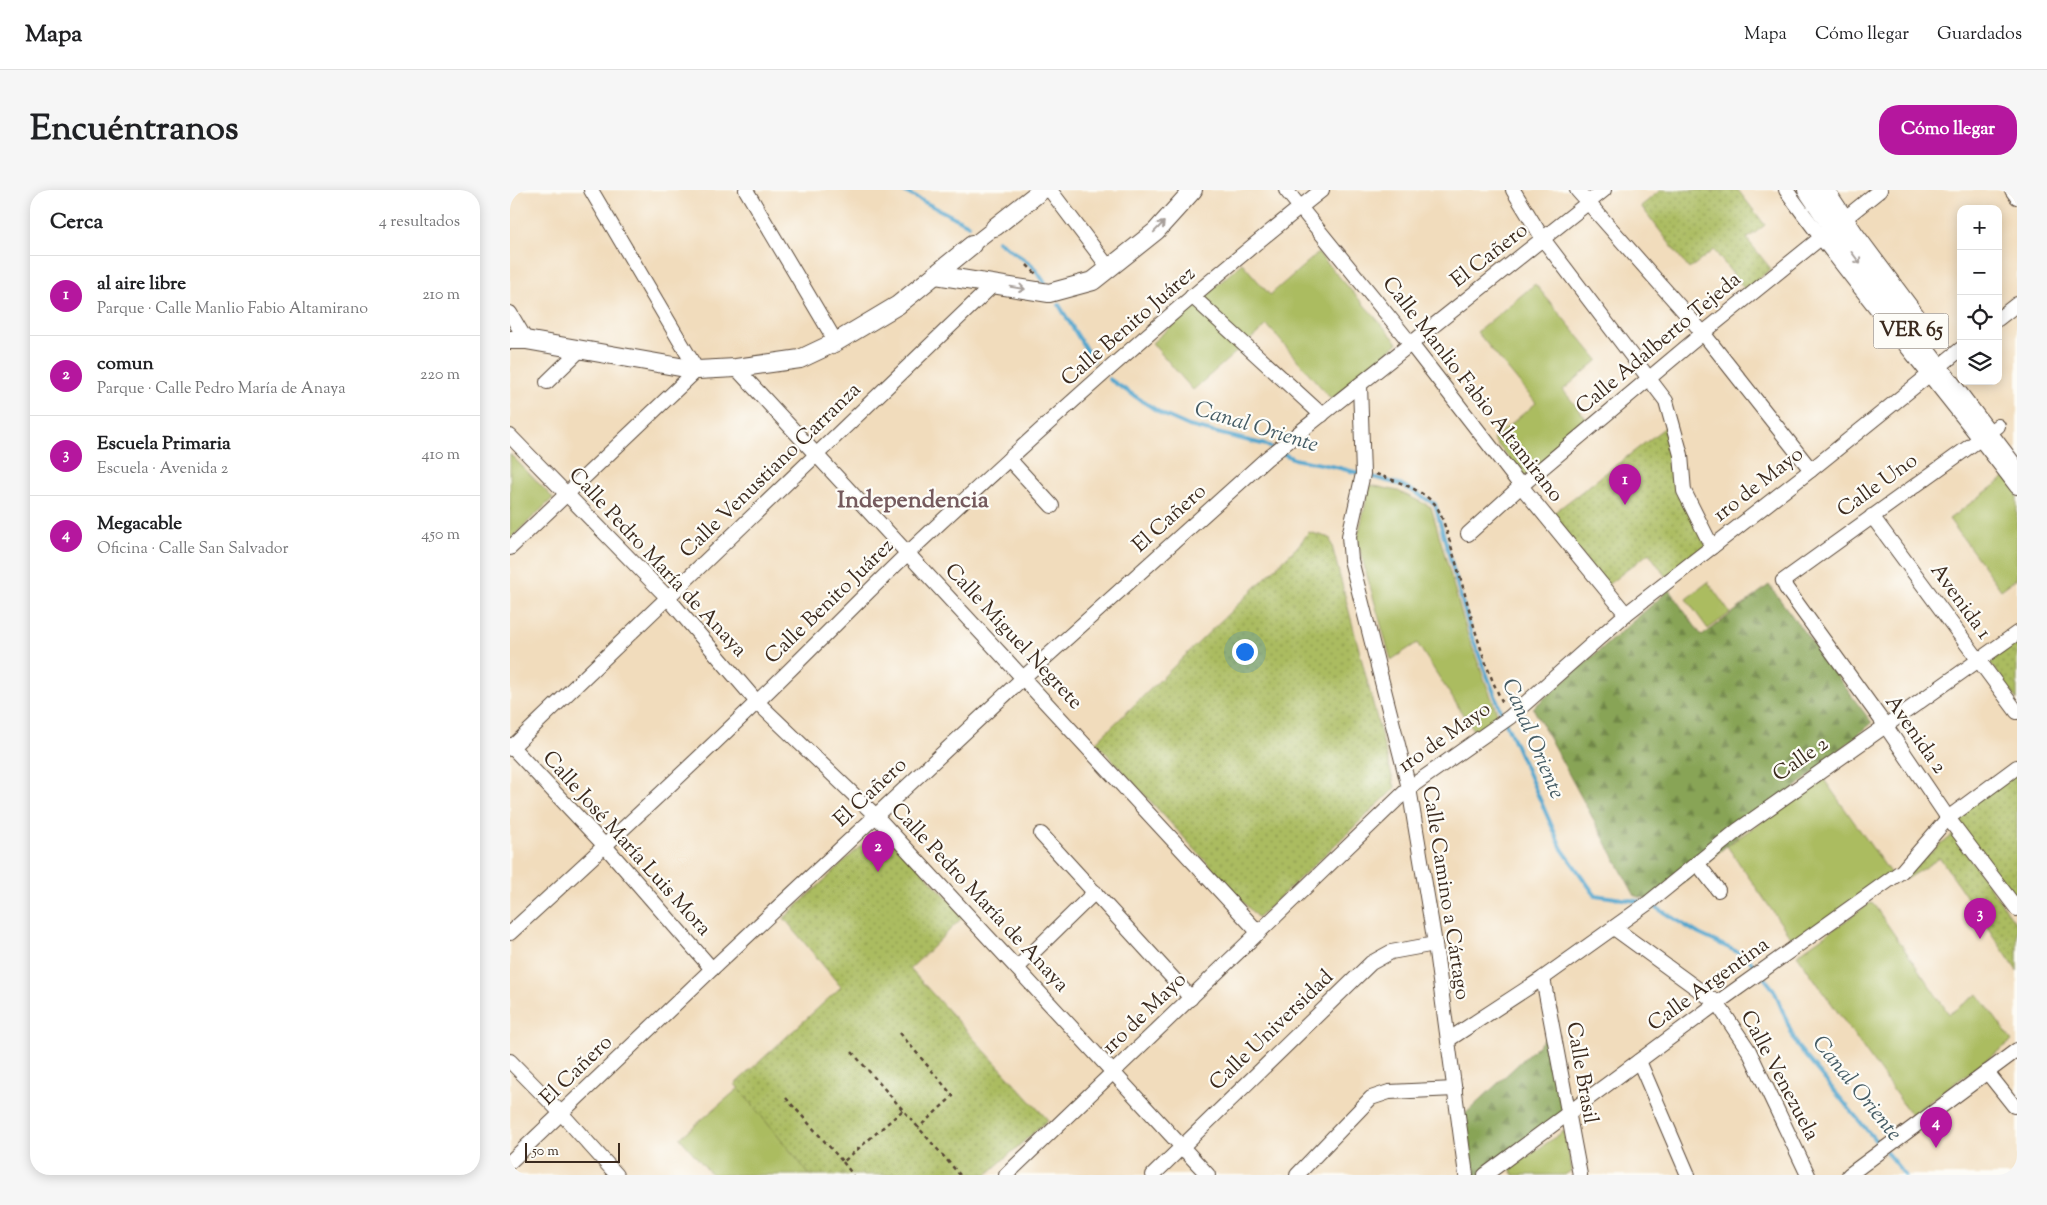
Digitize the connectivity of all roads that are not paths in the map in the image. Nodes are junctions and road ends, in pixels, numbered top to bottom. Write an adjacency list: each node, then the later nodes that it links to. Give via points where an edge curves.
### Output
1 (591, 190): 37 (street)
2 (746, 190): 32 (street)
3 (1042, 190): 19 (main road)
4 (1050, 190): 23 (street)
5 (1193, 190): 23 (main road, one-way to 5, via 1156,231)
6 (1286, 190): 18 (street, Calle Manlio Fabio Altamirano)
7 (1322, 190): 18 (street, Calle Benito Juárez)
8 (1513, 190): 21 (street)
9 (1577, 190): 17 (street)
10 (1604, 190): 17 (street, El Cañero)
11 (1786, 190): 20 (street)
12 (1807, 190): 20 (main road, VER 65)
13 (1824, 190): 20 (main road, VER 65)
14 (1880, 190): 20 (street, Calle Adalberto Tejeda)
15 (2012, 190): 16 (street)
16 (2017, 196)
17 (1588, 203): 21 (street, El Cañero); 30 (street)
18 (1300, 207): 26 (street, Calle Benito Juárez); 33 (street, Calle Manlio Fabio Altamirano)
19 (995, 227): 22 (street)
20 (1832, 227): 30 (street, Calle Adalberto Tejeda); 35 (main road, VER 65)
21 (1543, 239): 33 (street, El Cañero); 39 (street)
22 (972, 245): 24 (main road)
23 (1109, 268): 25 (main road, one-way to 23, via 1049,293 1093,281)
24 (936, 275): 25 (main road); 32 (main road, via 898,306)
25 (994, 284): 47 (street, Calle Venustiano Carranza)
26 (1192, 296): 43 (street); 48 (street, Calle Benito Juárez)
27 (2017, 304): 29 (street)
28 (510, 313): 31 (street)
29 (2002, 316)
30 (1703, 333): 39 (street, Calle Adalberto Tejeda); 49 (street)
31 (518, 340): 34 (main road)
32 (836, 342): 36 (main road, via 800,359)
33 (1411, 344): 41 (street, El Cañero); 51 (street, Calle Manlio Fabio Altamirano)
34 (581, 349): 37 (main road); 40 (street)
35 (1944, 362): 38 (main road, VER 65); 44 (main road, VER 65); 49 (street, 1ro de Mayo)
36 (736, 368): 37 (main road); 47 (street, Calle Miguel Negrete)
37 (697, 370): 53 (street)
38 (1957, 373)
39 (1649, 379): 51 (street, Calle Adalberto Tejeda); 57 (street, via 1666,401 1680,455 1684,491)
40 (546, 382)
41 (1360, 385): 43 (street, El Cañero); 71 (street, Calle Camino a Cártago, via 1362,472 1349,536 1352,560)
42 (1966, 385): 44 (main road, VER 65)
43 (1322, 415): 65 (street, El Cañero, via 1266,459)
44 (1989, 432): 46 (main road, VER 65); 50 (main road, VER 65); 52 (street); 55 (street, Calle Uno)
45 (510, 436): 53 (street, Calle Pedro María de Anaya)
46 (2017, 451)
47 (816, 455): 59 (street, Calle Miguel Negrete); 61 (street, Calle Venustiano Carranza)
48 (1009, 459): 54 (street); 59 (street, Calle Benito Juárez)
49 (1811, 470): 57 (street, 1ro de Mayo)
50 (2017, 471)
51 (1522, 486): 56 (street, Calle Adalberto Tejeda); 62 (street, Calle Manlio Fabio Altamirano)
52 (2017, 487)
53 (567, 495): 58 (street); 61 (street, Calle Pedro María de Anaya)
54 (1052, 506)
55 (1872, 516): 60 (street, Calle Uno); 64 (street, Avenida 1)
56 (1468, 534)
57 (1712, 547): 62 (street, 1ro de Mayo)
58 (510, 548)
59 (908, 554): 65 (street, Calle Miguel Negrete); 66 (street, Calle Benito Juárez)
60 (1783, 581): 68 (street, Avenida 2)
61 (668, 598): 66 (street, Calle Pedro María de Anaya); 69 (street, Calle Venustiano Carranza)
62 (1626, 614): 71 (street, 1ro de Mayo, via 1510,716)
63 (2017, 633): 64 (street, Calle 2)
64 (1978, 660): 67 (street, Avenida 1); 68 (street, Calle 2)
65 (1024, 677): 72 (street, El Cañero); 82 (street, Calle Miguel Negrete)
66 (757, 702): 72 (street, Calle Pedro María de Anaya); 75 (street, Calle Benito Juárez)
67 (2017, 712)
68 (1885, 725): 73 (street, Avenida 2); 76 (street, Calle 2)
69 (511, 747): 75 (street, Calle José María Luis Mora)
70 (2017, 767): 73 (street, Calle Argentina)
71 (1409, 788): 82 (street, 1ro de Mayo); 83 (street, Calle Camino a Cártago)
72 (876, 816): 84 (street, Calle Pedro María de Anaya); 85 (street, El Cañero)
73 (1948, 818): 79 (street, Avenida 2); 88 (street, Calle Argentina, via 1902,871)
74 (1041, 834): 78 (street)
75 (606, 846): 81 (street, Calle Benito Juárez); 85 (street, Calle José María Luis Mora)
76 (1696, 863): 77 (street); 80 (street, Calle 2)
77 (1718, 890)
78 (1094, 892): 84 (street); 87 (street)
79 (2017, 908)
80 (1614, 928): 86 (street, Calle 2); 88 (street, Calle Venezuela)
81 (510, 933)
82 (1259, 933): 87 (street, 1ro de Mayo)
83 (1435, 944): 89 (street, Calle Camino a Cártago); 99 (street, Calle Universidad, via 1391,952 1371,963)
84 (1016, 968): 94 (street, Calle Pedro María de Anaya)
85 (712, 969): 97 (street, El Cañero)
86 (1543, 978): 89 (street, Calle 2); 98 (street, Calle Brasil)
87 (1191, 998): 94 (street, 1ro de Mayo)
88 (1717, 1003): 92 (street, Calle Argentina); 110 (street, Calle Venezuela, via 1749,1051)
89 (1448, 1040): 95 (street, Calle Camino a Cártago)
90 (2017, 1050): 93 (street)
91 (510, 1061): 97 (street)
92 (1638, 1061): 98 (street, Calle Argentina); 109 (street)
93 (1988, 1072): 96 (street); 111 (street)
94 (1114, 1073): 99 (street, Calle Pedro María de Anaya); 102 (street, 1ro de Mayo)
95 (1455, 1089): 105 (street, via 1389,1092 1371,1098); 106 (street, Calle Camino a Cártago)
96 (2014, 1106)
97 (561, 1113): 100 (street, El Cañero); 101 (street)
98 (1567, 1114): 107 (street, Calle Argentina); 108 (street, Calle Brasil)
99 (1182, 1147): 103 (street, Calle Universidad); 104 (street, Calle Pedro María de Anaya)
100 (510, 1162)
101 (617, 1175)
102 (1006, 1175)
103 (1153, 1175)
104 (1208, 1175)
105 (1297, 1175)
106 (1466, 1175)
107 (1485, 1175)
108 (1580, 1175)
109 (1688, 1175)
110 (1808, 1175)
111 (1849, 1175)

